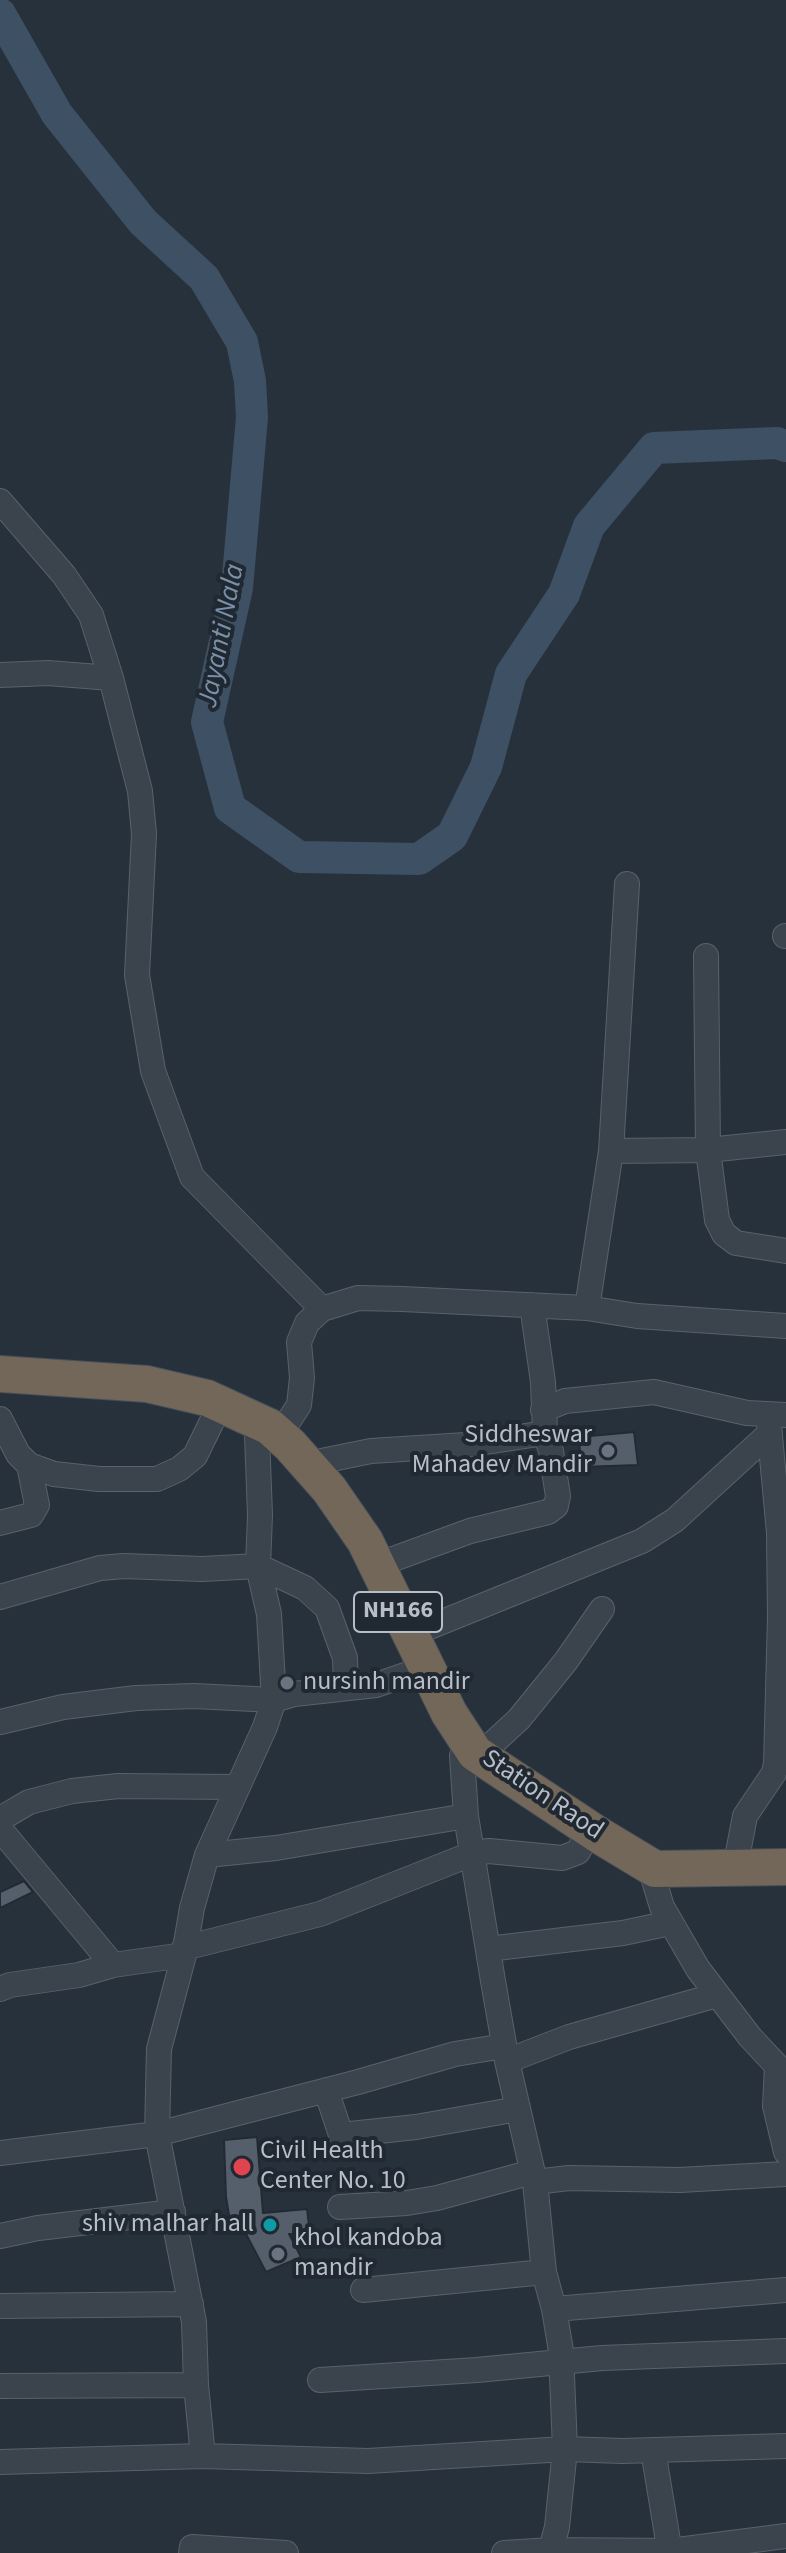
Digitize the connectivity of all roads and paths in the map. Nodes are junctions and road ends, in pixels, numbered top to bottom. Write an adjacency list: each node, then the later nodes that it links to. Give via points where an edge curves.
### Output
1 (0, 501): 3 (street, via 91,615)
2 (0, 675): 3 (street)
3 (111, 678): 12 (street, via 140,791 144,834 137,975 153,1071 192,1177)
4 (627, 884): 8 (street)
5 (706, 956): 7 (street)
6 (786, 1142): 7 (street)
7 (708, 1150): 8 (street); 9 (street, via 717,1220 724,1234 736,1243)
8 (611, 1151): 11 (street)
9 (786, 1251)
10 (532, 1305): 11 (street); 12 (street, via 358,1298); 17 (street)
11 (587, 1308): 13 (street)
12 (322, 1309): 20 (street, via 307,1323 299,1342 299,1405 288,1422)
13 (786, 1326)
14 (0, 1374): 20 (highway, Station Raod / NH166, via 147,1384 207,1398)
15 (0, 1386): 16 (highway, NH166, via 148,1397)
16 (216, 1413): 20 (highway, NH166); 22 (street, via 195,1456 157,1479 99,1479)
17 (544, 1421): 18 (street, via 565,1401 654,1392); 21 (street, via 466,1445 371,1451); 24 (street, via 556,1506)
18 (774, 1421): 27 (street); 29 (street, via 675,1520 642,1541)
19 (2, 1430): 22 (street)
20 (263, 1431): 21 (highway, Station Raod / NH166, via 290,1445); 25 (street); 30 (highway, NH166, via 311,1490)
21 (307, 1464): 24 (highway, Station Raod / NH166)
22 (29, 1465): 23 (street, via 37,1505 31,1515)
23 (0, 1523)
24 (377, 1565): 29 (highway, Station Raod / NH166)
25 (258, 1566): 26 (street, via 100,1568); 31 (street, via 305,1588 327,1608 345,1658); 32 (street, via 269,1614)
26 (0, 1597)
27 (783, 1600): 43 (street, via 776,1763 745,1816)
28 (602, 1609): 34 (street, via 519,1719)
29 (410, 1635): 34 (highway, Station Raod / NH166)
30 (408, 1674): 31 (street, via 390,1683); 34 (highway, NH166, via 423,1702)
31 (346, 1688): 32 (street)
32 (274, 1700): 33 (street, via 136,1698); 35 (street)
33 (0, 1722)
34 (470, 1756): 36 (street); 39 (highway, NH166); 43 (highway, Station Raod / NH166, via 655,1869)
35 (236, 1787): 37 (street, via 72,1791 29,1802); 41 (street)
36 (466, 1816): 40 (street); 41 (street)
37 (0, 1819)
38 (0, 1829): 49 (street)
39 (585, 1838): 40 (street, via 578,1852 562,1858); 44 (highway, NH166)
40 (474, 1853): 47 (street); 48 (street, via 320,1914)
41 (207, 1855): 48 (street)
42 (786, 1867): 43 (highway, Station Raod / NH166)
43 (735, 1868)
44 (653, 1877): 45 (highway, NH166); 46 (street)
45 (786, 1878)
46 (670, 1923): 47 (street); 51 (street)
47 (488, 1949): 52 (street)
48 (184, 1952): 49 (street); 56 (street, via 159,2049)
49 (113, 1965): 50 (street)
50 (0, 1989)
51 (717, 1995): 52 (street); 53 (street)
52 (506, 2053): 54 (street, via 455,2054); 55 (street)
53 (781, 2059): 57 (street, via 775,2106)
54 (326, 2090): 55 (street, via 341,2135); 56 (street)
55 (518, 2109): 60 (street)
56 (157, 2134): 58 (street); 62 (street)
57 (786, 2152)
58 (0, 2153)
59 (786, 2174): 60 (street, via 680,2180)
60 (534, 2177): 61 (street, via 407,2203); 64 (street)
61 (340, 2207)
62 (173, 2212): 63 (street); 67 (street)
63 (0, 2236)
64 (544, 2272): 65 (street); 69 (street)
65 (363, 2290)
66 (786, 2290): 69 (street)
67 (191, 2304): 68 (street); 73 (street)
68 (0, 2306)
69 (554, 2309): 71 (street)
70 (786, 2351): 71 (street)
71 (562, 2363): 72 (street); 76 (street)
72 (320, 2380)
73 (196, 2385): 74 (street); 78 (street)
74 (0, 2386)
75 (786, 2446): 77 (street)
76 (565, 2449): 77 (street); 78 (street, via 368,2461); 81 (street)
77 (653, 2450): 82 (street)
78 (203, 2456): 79 (street)
79 (0, 2462)
80 (786, 2536): 82 (street)
81 (551, 2551): 82 (street); 85 (street)
82 (670, 2552)
83 (191, 2553): 84 (street, via 192,2547)
84 (286, 2553)
85 (504, 2553)

